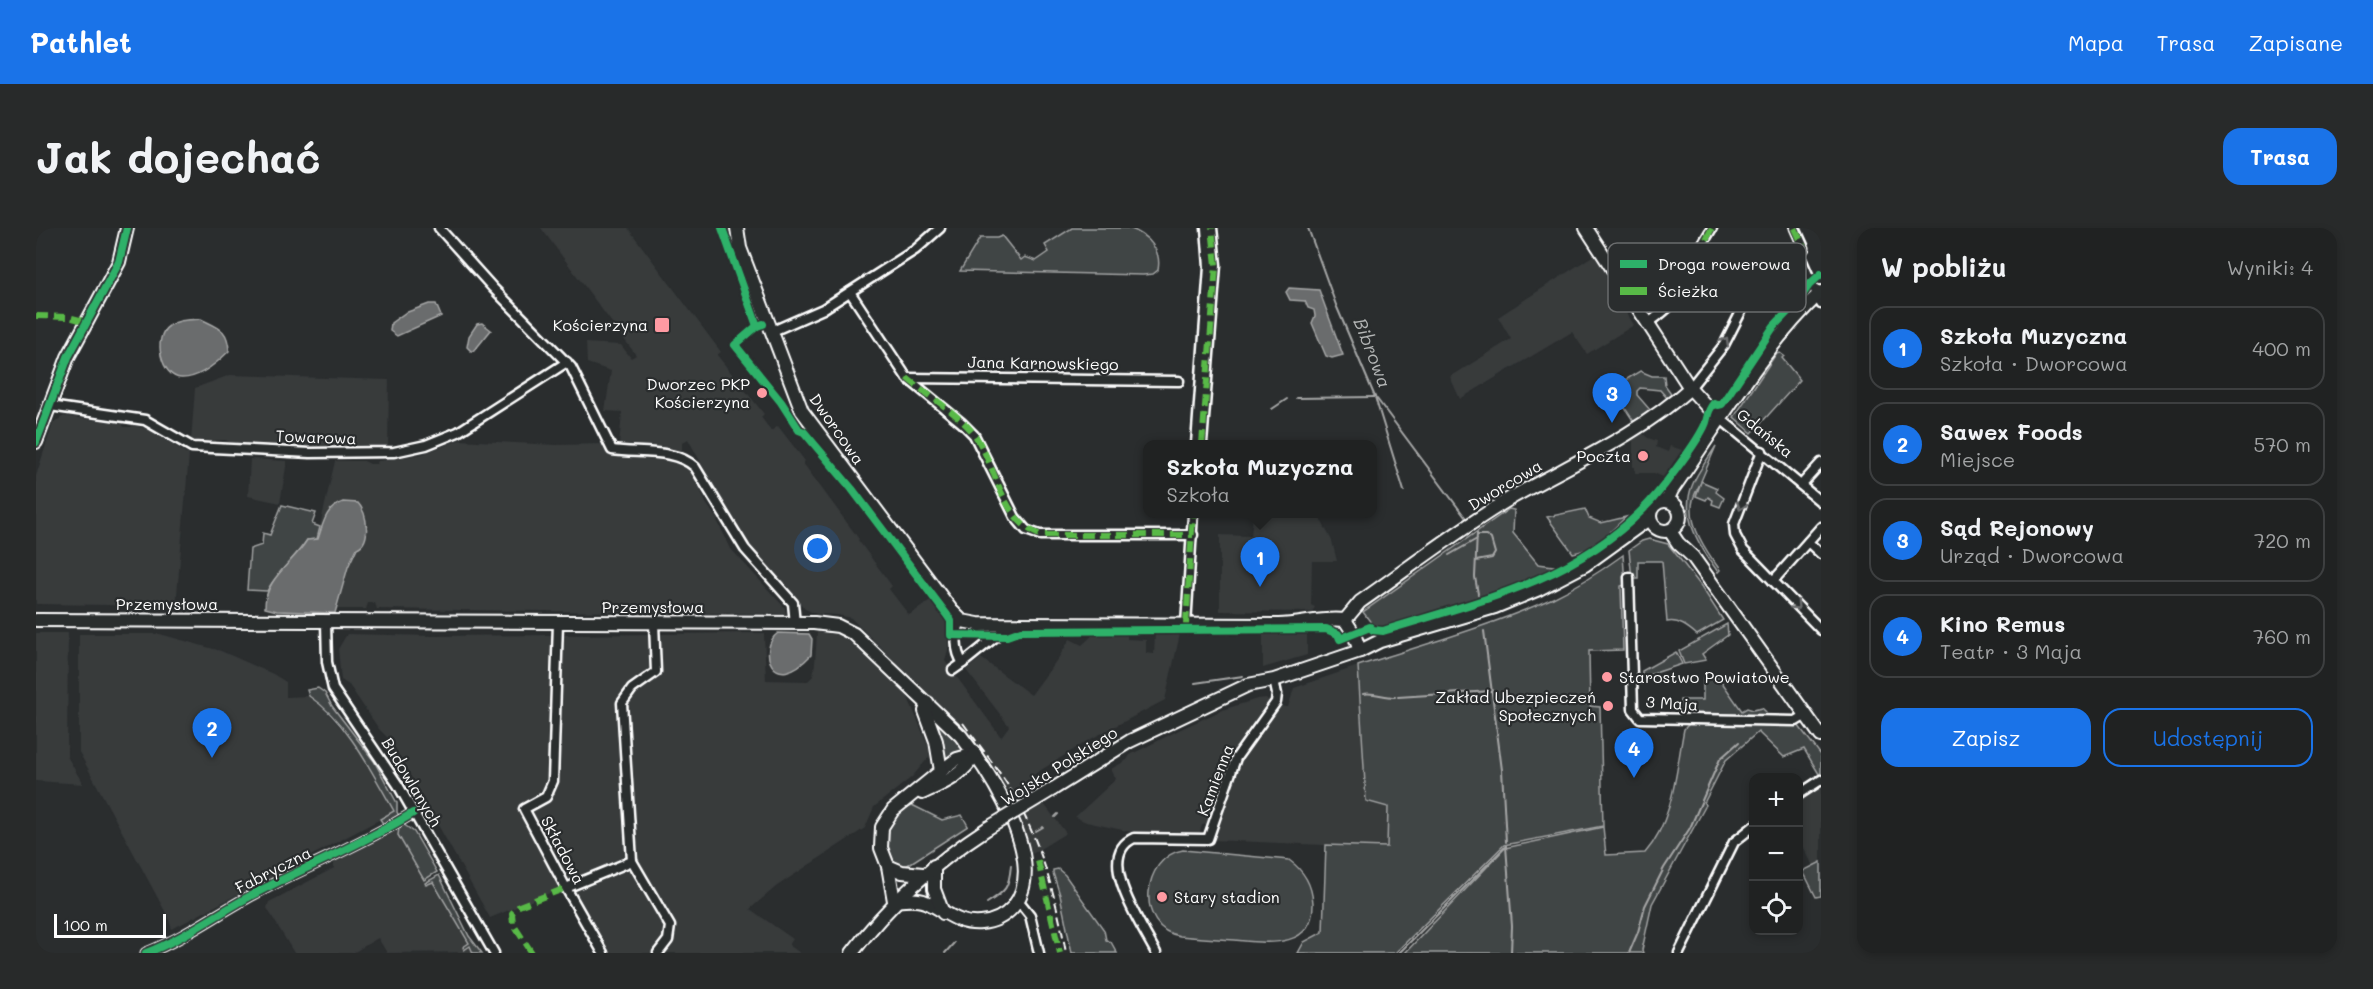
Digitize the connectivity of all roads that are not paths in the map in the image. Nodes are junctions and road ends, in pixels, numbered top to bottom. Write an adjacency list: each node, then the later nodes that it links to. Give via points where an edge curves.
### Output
1 (127, 228): 27 (main road, via 119,262 68,357)
2 (439, 228): 23 (street, via 492,288)
3 (737, 228): 22 (main road, Dworcowa, via 740,248)
4 (940, 228): 14 (street, via 915,250)
5 (1206, 228): 29 (street, via 1209,267)
6 (1212, 228): 30 (street, via 1216,265)
7 (1586, 228): 12 (main road, Gdańska)
8 (1712, 228): 10 (street)
9 (1795, 228): 11 (street)
10 (1704, 243)
11 (1802, 243)
12 (1608, 263)
13 (1806, 268): 15 (street)
14 (850, 292): 22 (street); 24 (street)
15 (1820, 297): 19 (main road)
16 (1639, 312): 21 (main road, Gdańska)
17 (1662, 312): 21 (street)
18 (1741, 312): 26 (street, one-way to 18, via 1724,345)
19 (1806, 312)
20 (1806, 312): 28 (main road, via 1763,357)
21 (1647, 324): 26 (main road, Gdańska)
22 (772, 334): 48 (main road, Dworcowa, via 802,411)
23 (567, 362): 27 (street, Towarowa, via 458,432 394,453 192,447 145,420); 52 (street, via 576,373 612,450 676,456 695,466 745,549 793,603)
24 (907, 378): 25 (street, Jana Karnowskiego); 41 (street, via 974,435 1015,517 1026,530 1040,535)
25 (1179, 381)
26 (1690, 388): 28 (main road, Gdańska); 47 (main road, Dworcowa, via 1621,437 1496,508 1360,602)
27 (50, 406): 31 (main road)
28 (1721, 419): 32 (street, Gdańska); 35 (main road, via 1682,476)
29 (1196, 440)
30 (1202, 440)
31 (36, 442)
32 (1761, 451): 34 (street, Gdańska); 45 (street, one-way to 45, via 1734,527 1743,550)
33 (1821, 463): 34 (street)
34 (1802, 485): 36 (street, Gdańska)
35 (1671, 502): 38 (main road, via 1654,505); 40 (main road, via 1681,514)
36 (1821, 502)
37 (1193, 518): 41 (street)
38 (1652, 522): 40 (main road, via 1661,531); 56 (main road, Wojska Polskiego, via 1539,589)
39 (1821, 527): 42 (street)
40 (1674, 528): 61 (main road, via 1690,545 1693,557)
41 (1193, 535): 54 (street)
42 (1808, 542): 43 (street); 45 (street)
43 (1821, 554)
44 (1629, 577): 61 (street, 3 Maja, via 1633,709 1640,718 1796,721)
45 (1773, 581): 55 (street, one-way to 55)
46 (36, 620): 49 (main road, Przemysłowa)
47 (1345, 620): 54 (main road, via 1291,625); 56 (main road)
48 (962, 621): 53 (main road); 57 (street, via 957,631 958,656)
49 (326, 622): 50 (main road, Przemysłowa); 68 (street, Budowlanych, via 327,662 333,688)
50 (558, 623): 51 (main road, Przemysłowa); 74 (street, Składowa, via 553,781 546,797 525,809)
51 (654, 623): 52 (main road, Przemysłowa); 70 (street, via 656,672 632,689 622,703)
52 (795, 624): 60 (main road, Przemysłowa, via 838,626 854,634)
53 (1005, 624): 54 (main road); 57 (street, via 1004,630)
54 (1186, 625)
55 (1821, 630)
56 (1360, 651): 59 (main road, Wojska Polskiego)
57 (963, 663): 58 (street)
58 (953, 670)
59 (1274, 681): 72 (main road, Wojska Polskiego, bridge, via 1257,691 1207,704 1130,741 988,828); 84 (street, Kamienna, via 1276,702 1236,758 1208,839 1134,838 1119,851 1117,869)
60 (928, 703): 63 (main road, Przemysłowa); 64 (main road, via 925,711)
61 (1806, 715): 62 (main road)
62 (1821, 736)
63 (975, 754): 64 (main road, via 957,759); 67 (main road, via 967,768 945,783); 75 (main road, Przemysłowa, via 1021,847 1026,871)
64 (941, 771): 67 (main road)
65 (1821, 780): 66 (street)
66 (1803, 792)
67 (910, 798): 71 (main road, via 893,810 882,827 881,848)
68 (413, 813): 78 (street, Fabryczna); 79 (street, Budowlanych)
69 (1753, 827): 85 (street, via 1734,842)
70 (632, 861): 74 (street); 81 (street, via 670,926 668,940)
71 (888, 866): 73 (main road); 76 (main road)
72 (934, 866): 73 (main road, Wojska Polskiego); 77 (main road, via 934,889)
73 (923, 874): 76 (main road, Wojska Polskiego)
74 (566, 888): 80 (street, Składowa)
75 (1018, 900): 77 (main road, via 1006,913 986,923 961,922); 83 (street, via 1030,915)
76 (894, 901): 77 (main road, via 925,901); 82 (main road, Wojska Polskiego)
77 (943, 913)
78 (146, 953)
79 (494, 953)
80 (603, 953)
81 (658, 953)
82 (852, 953)
83 (1039, 953)
84 (1156, 953)
85 (1679, 953)

